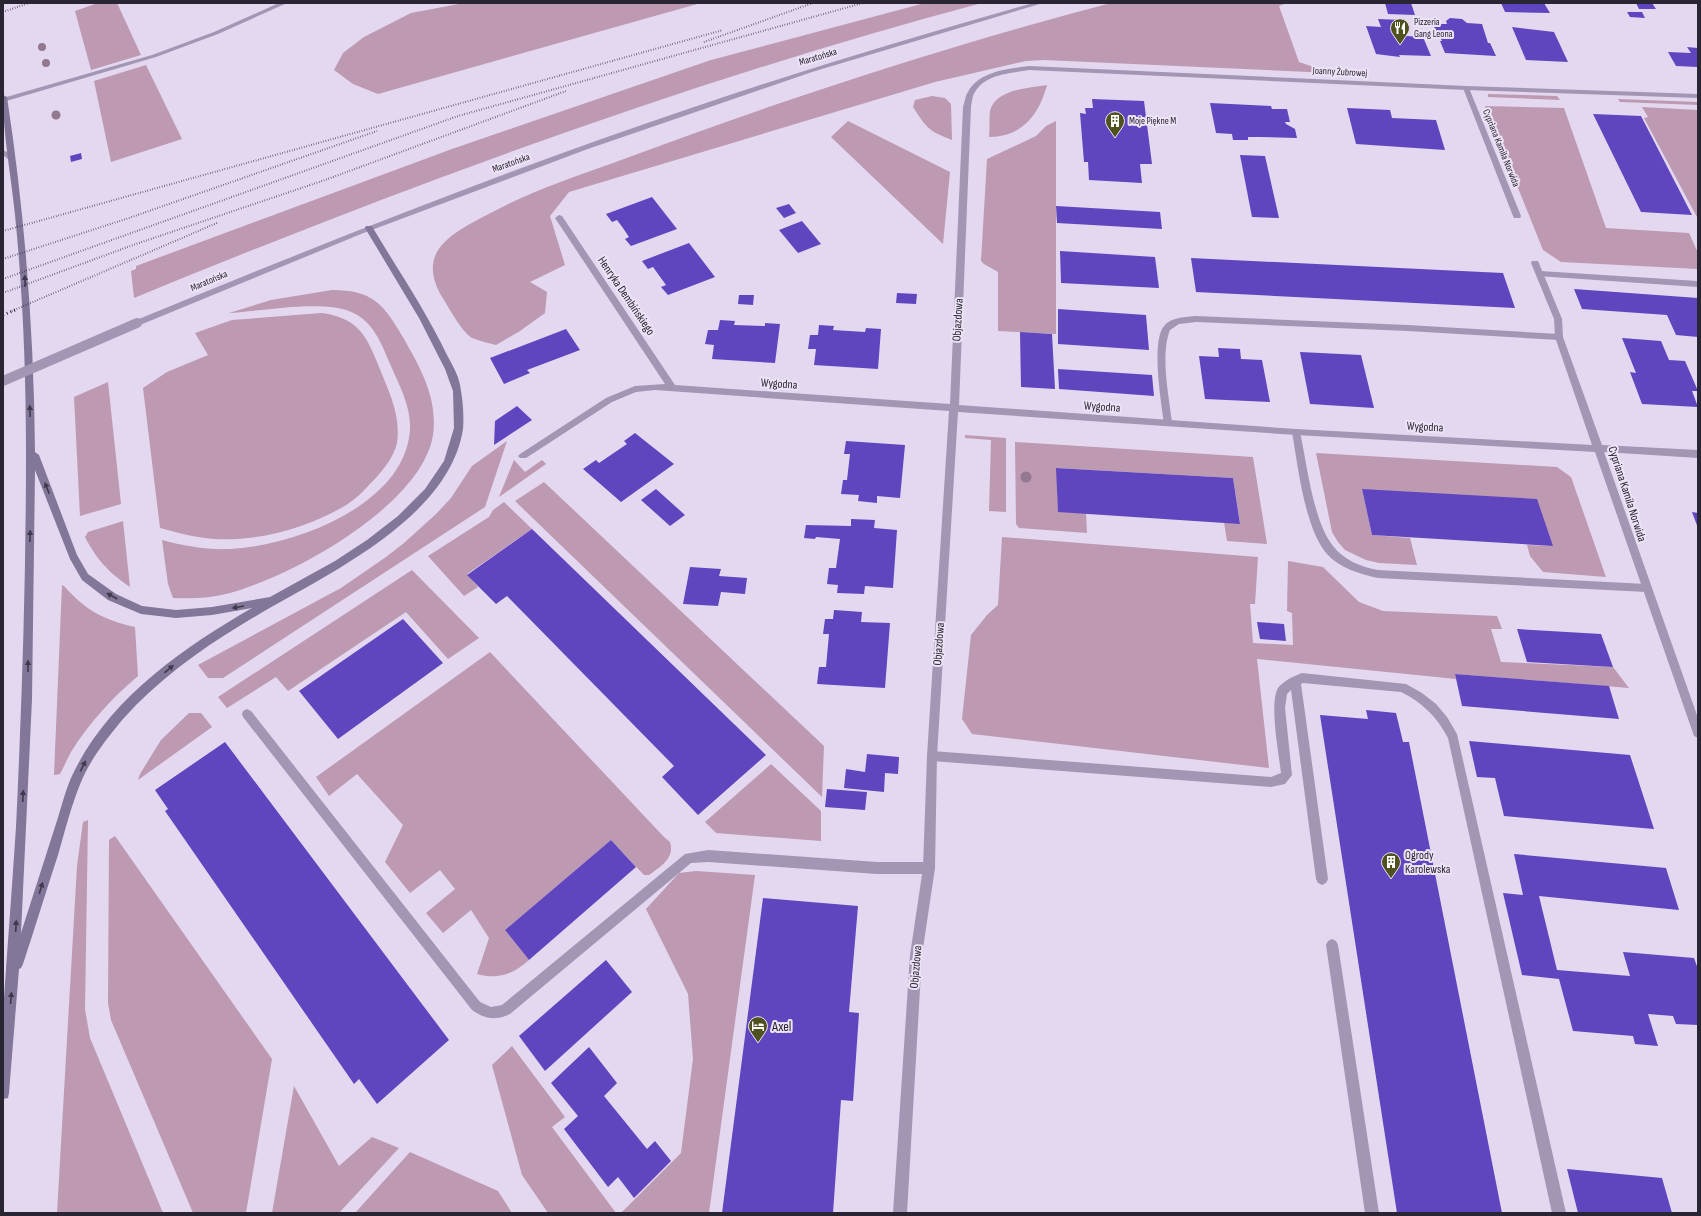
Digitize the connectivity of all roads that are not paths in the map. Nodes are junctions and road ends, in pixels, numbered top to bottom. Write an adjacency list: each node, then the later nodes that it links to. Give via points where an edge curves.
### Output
1 (284, 3): 7 (street, via 216,33 154,56)
2 (1040, 3): 12 (street, Maratońska, via 903,42 703,106)
3 (983, 79): 4 (street, Joanny Żubrowej, via 1030,68); 19 (street, Objazdowa, via 971,93 967,108)
4 (1466, 88): 5 (street, Joanny Żubrowej); 10 (street, Cypriana Kamila Norwida)
5 (1698, 96)
6 (3, 97): 7 (main road)
7 (4, 100): 9 (main road)
8 (3, 152): 9 (street)
9 (12, 158): 23 (main road, one-way to 9, via 24,267)
10 (1517, 216)
11 (560, 218): 18 (street, Henryka Dembińskiego)
12 (369, 228): 17 (street, Maratońska, bridge); 27 (main road, via 425,321 449,367 457,390 460,411 458,432 453,450 440,476 394,526 334,567)
13 (1535, 263): 14 (street, Cypriana Kamila Norwida)
14 (1540, 274): 15 (street); 16 (street, Cypriana Kamila Norwida, via 1558,319)
15 (1698, 284)
16 (1559, 337): 20 (street, via 1400,327 1180,320 1167,328 1163,336 1162,365); 22 (street, Cypriana Kamila Norwida)
17 (3, 381)
18 (672, 388): 19 (street, Wygodna); 25 (street, Wygodna, via 636,389 609,400)
19 (954, 409): 20 (street, Wygodna); 31 (street, Objazdowa)
20 (1168, 423): 21 (street, Wygodna)
21 (1296, 432): 22 (street, Wygodna); 26 (street, via 1318,530 1329,549 1354,568 1378,574)
22 (1599, 448): 24 (street, Wygodna); 26 (street, Cypriana Kamila Norwida)
23 (32, 450): 27 (main road, one-way to 23, via 212,611 176,614 142,610 112,597 85,577 73,556); 35 (main road, one-way to 23, via 28,689)
24 (1698, 454)
25 (523, 456)
26 (1646, 588): 30 (street, Cypriana Kamila Norwida)
27 (276, 599): 35 (main road, one-way to 27, via 63,817 76,780 94,747 126,707 174,665)
28 (1295, 682): 31 (street, via 1281,693 1280,699 1287,775 1281,780 1271,782); 33 (street); 39 (street, via 1302,678 1402,687 1416,693 1433,706 1448,726 1458,758)
29 (247, 714): 32 (street, via 476,1006 485,1012 494,1014 506,1010 689,858 708,856 878,868)
30 (1698, 733)
31 (932, 756): 32 (street, Objazdowa)
32 (929, 868): 37 (street, Objazdowa, via 916,955)
33 (1322, 878)
34 (1332, 945): 38 (street)
35 (13, 979): 36 (main road, one-way to 35)
36 (3, 1093)
37 (900, 1213)
38 (1372, 1213)
39 (1559, 1213)

